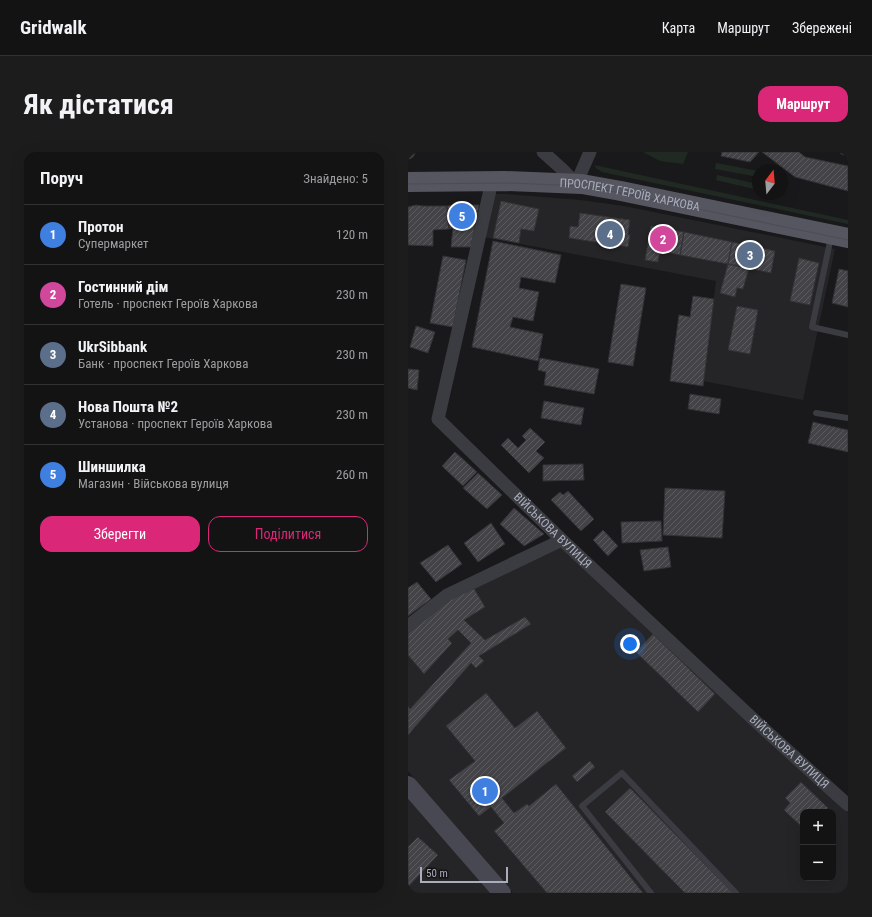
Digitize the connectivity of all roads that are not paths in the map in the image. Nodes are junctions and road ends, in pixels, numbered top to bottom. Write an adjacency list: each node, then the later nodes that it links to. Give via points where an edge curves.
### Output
1 (543, 152): 7 (street)
2 (590, 152): 7 (street)
3 (843, 152): 4 (lane)
4 (848, 153)
5 (492, 181): 6 (main road, ПРОСПЕКТ ГЕРОЇВ ХАРКОВА); 7 (main road, ПРОСПЕКТ ГЕРОЇВ ХАРКОВА); 12 (street, ВІЙСЬКОВА ВУЛИЦЯ, via 438,419)
6 (408, 182)
7 (576, 184): 8 (main road, ПРОСПЕКТ ГЕРОЇВ ХАРКОВА, via 629,192)
8 (840, 237): 9 (lane, via 812,327)
9 (848, 335)
10 (816, 413): 11 (lane)
11 (848, 418)
12 (562, 540): 13 (street, via 447,595); 15 (street, ВІЙСЬКОВА ВУЛИЦЯ)
13 (408, 626)
14 (408, 785): 16 (main road)
15 (848, 805)
16 (502, 893)
17 (651, 893): 18 (lane, via 582,806 622,773)
18 (736, 893)

